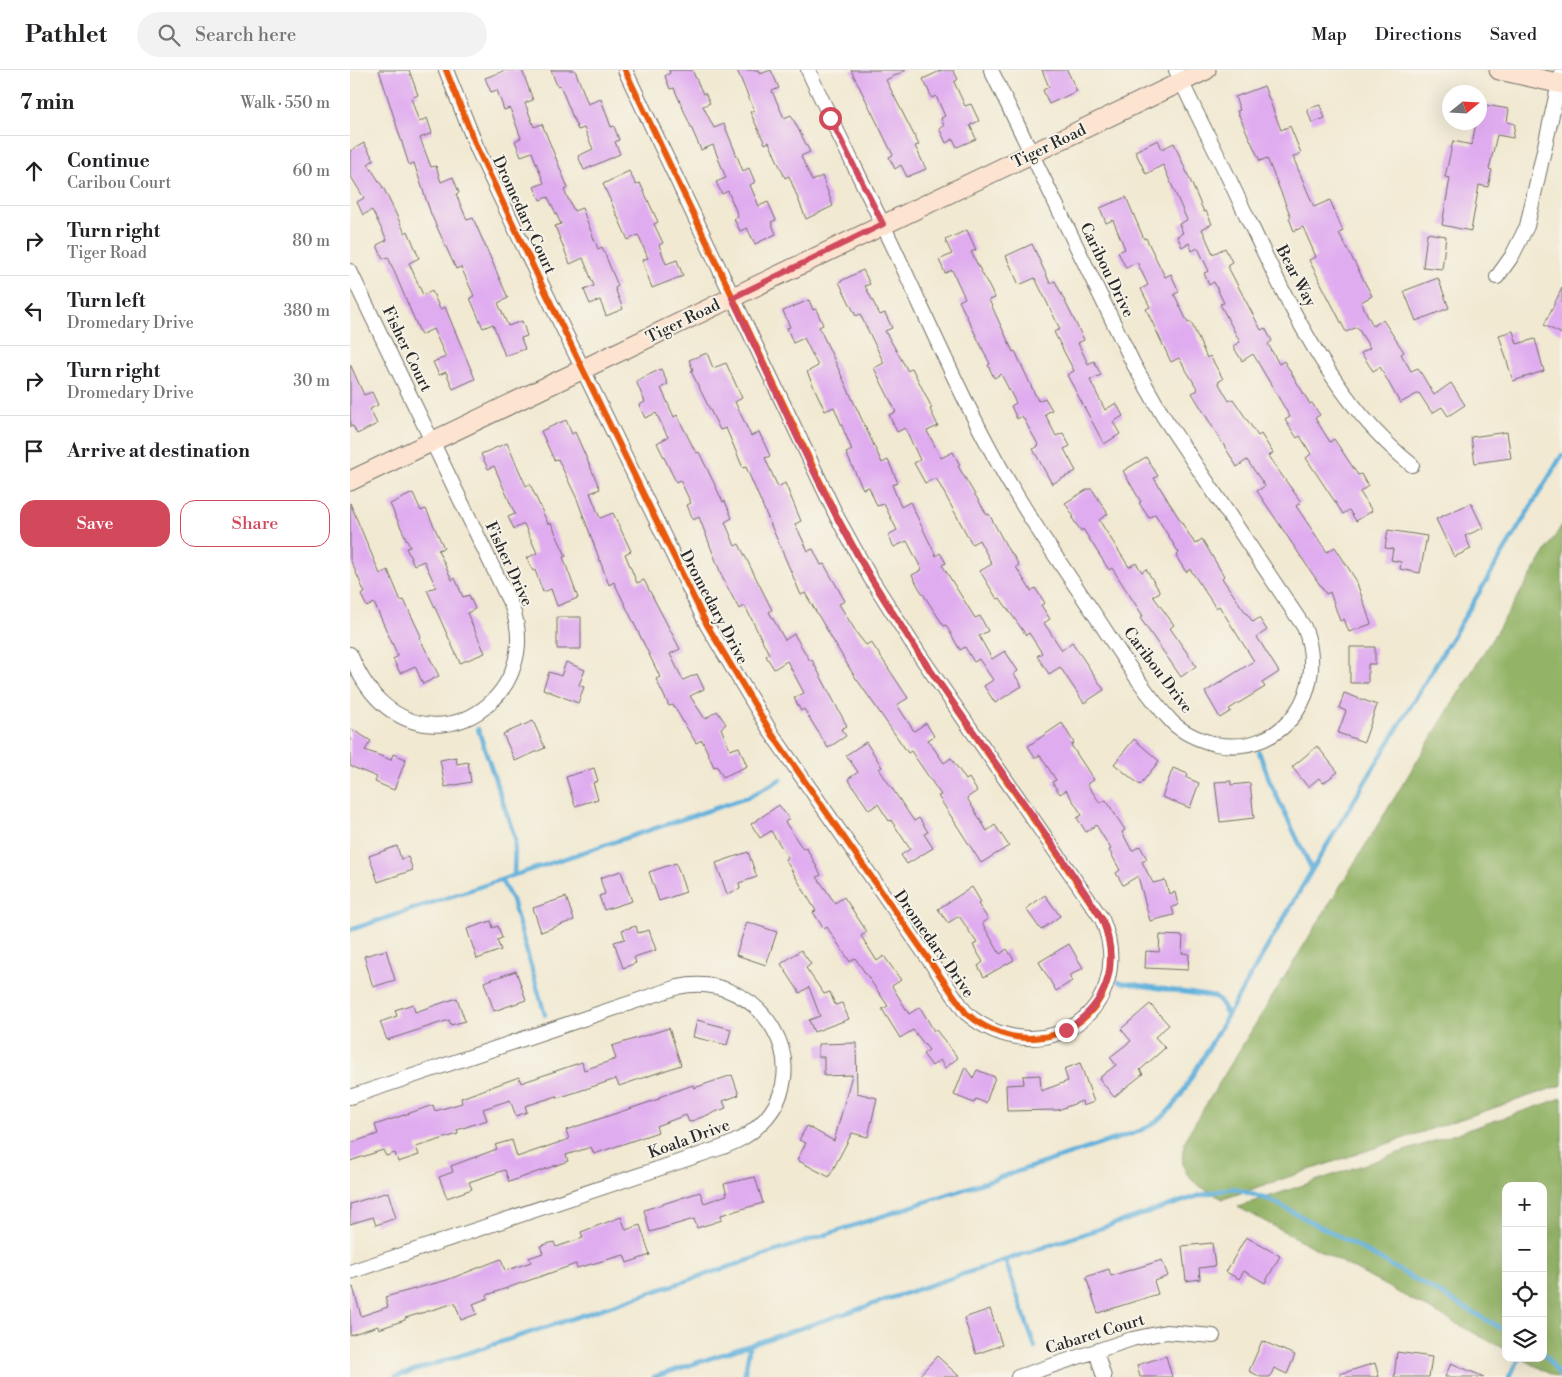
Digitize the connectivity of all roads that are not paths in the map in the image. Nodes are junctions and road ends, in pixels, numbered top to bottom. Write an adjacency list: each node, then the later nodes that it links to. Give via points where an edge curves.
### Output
1 (446, 70): 14 (street, Dromedary Court, via 477,148)
2 (625, 70): 13 (street)
3 (808, 70): 10 (street, Caribou Drive)
4 (991, 70): 9 (street, Caribou Drive)
5 (1206, 70): 7 (street, Tiger Road)
6 (1499, 70): 8 (street)
7 (1179, 76): 9 (street, Tiger Road); 16 (street, Bear Way, via 1280,287 1316,349 1356,409 1386,444)
8 (1561, 79): 12 (street, via 1527,226 1512,256)
9 (1032, 154): 10 (street, Tiger Road); 10 (street, Caribou Drive, via 1134,366 1194,466 1299,617 1308,636 1312,667 1305,697 1285,725 1262,739 1221,745 1195,737 1172,722 1134,672 1036,527 987,443)
10 (883, 224): 13 (street, Tiger Road)
11 (350, 271): 15 (street, Fisher Court)
12 (1497, 276)
13 (732, 298): 14 (street, Tiger Road); 14 (street, Dromedary Drive, via 837,517 870,577 919,654 1102,919 1111,953 1105,987 1094,1007 1080,1022 1066,1030 1034,1039 1003,1035 977,1022 956,1002 772,734 734,673 690,593)
14 (582, 370): 15 (street, Tiger Road)
15 (431, 442): 17 (street, Tiger Road); 18 (street, Fisher Drive, via 512,607 518,626 515,666 501,692 474,715 442,724 426,723 395,712 382,703 362,678)
16 (1412, 465)
17 (350, 481)
18 (350, 654)
19 (350, 1097): 20 (street, Koala Drive, via 678,987 697,984 735,992 759,1009 774,1031 783,1056 782,1082 773,1107 757,1128 742,1138)
20 (350, 1272)
21 (1213, 1336): 22 (street, Cabaret Court, via 1166,1332)
22 (1096, 1351): 23 (street, Cabaret Court); 24 (street)
23 (1018, 1377)
24 (1104, 1377)

